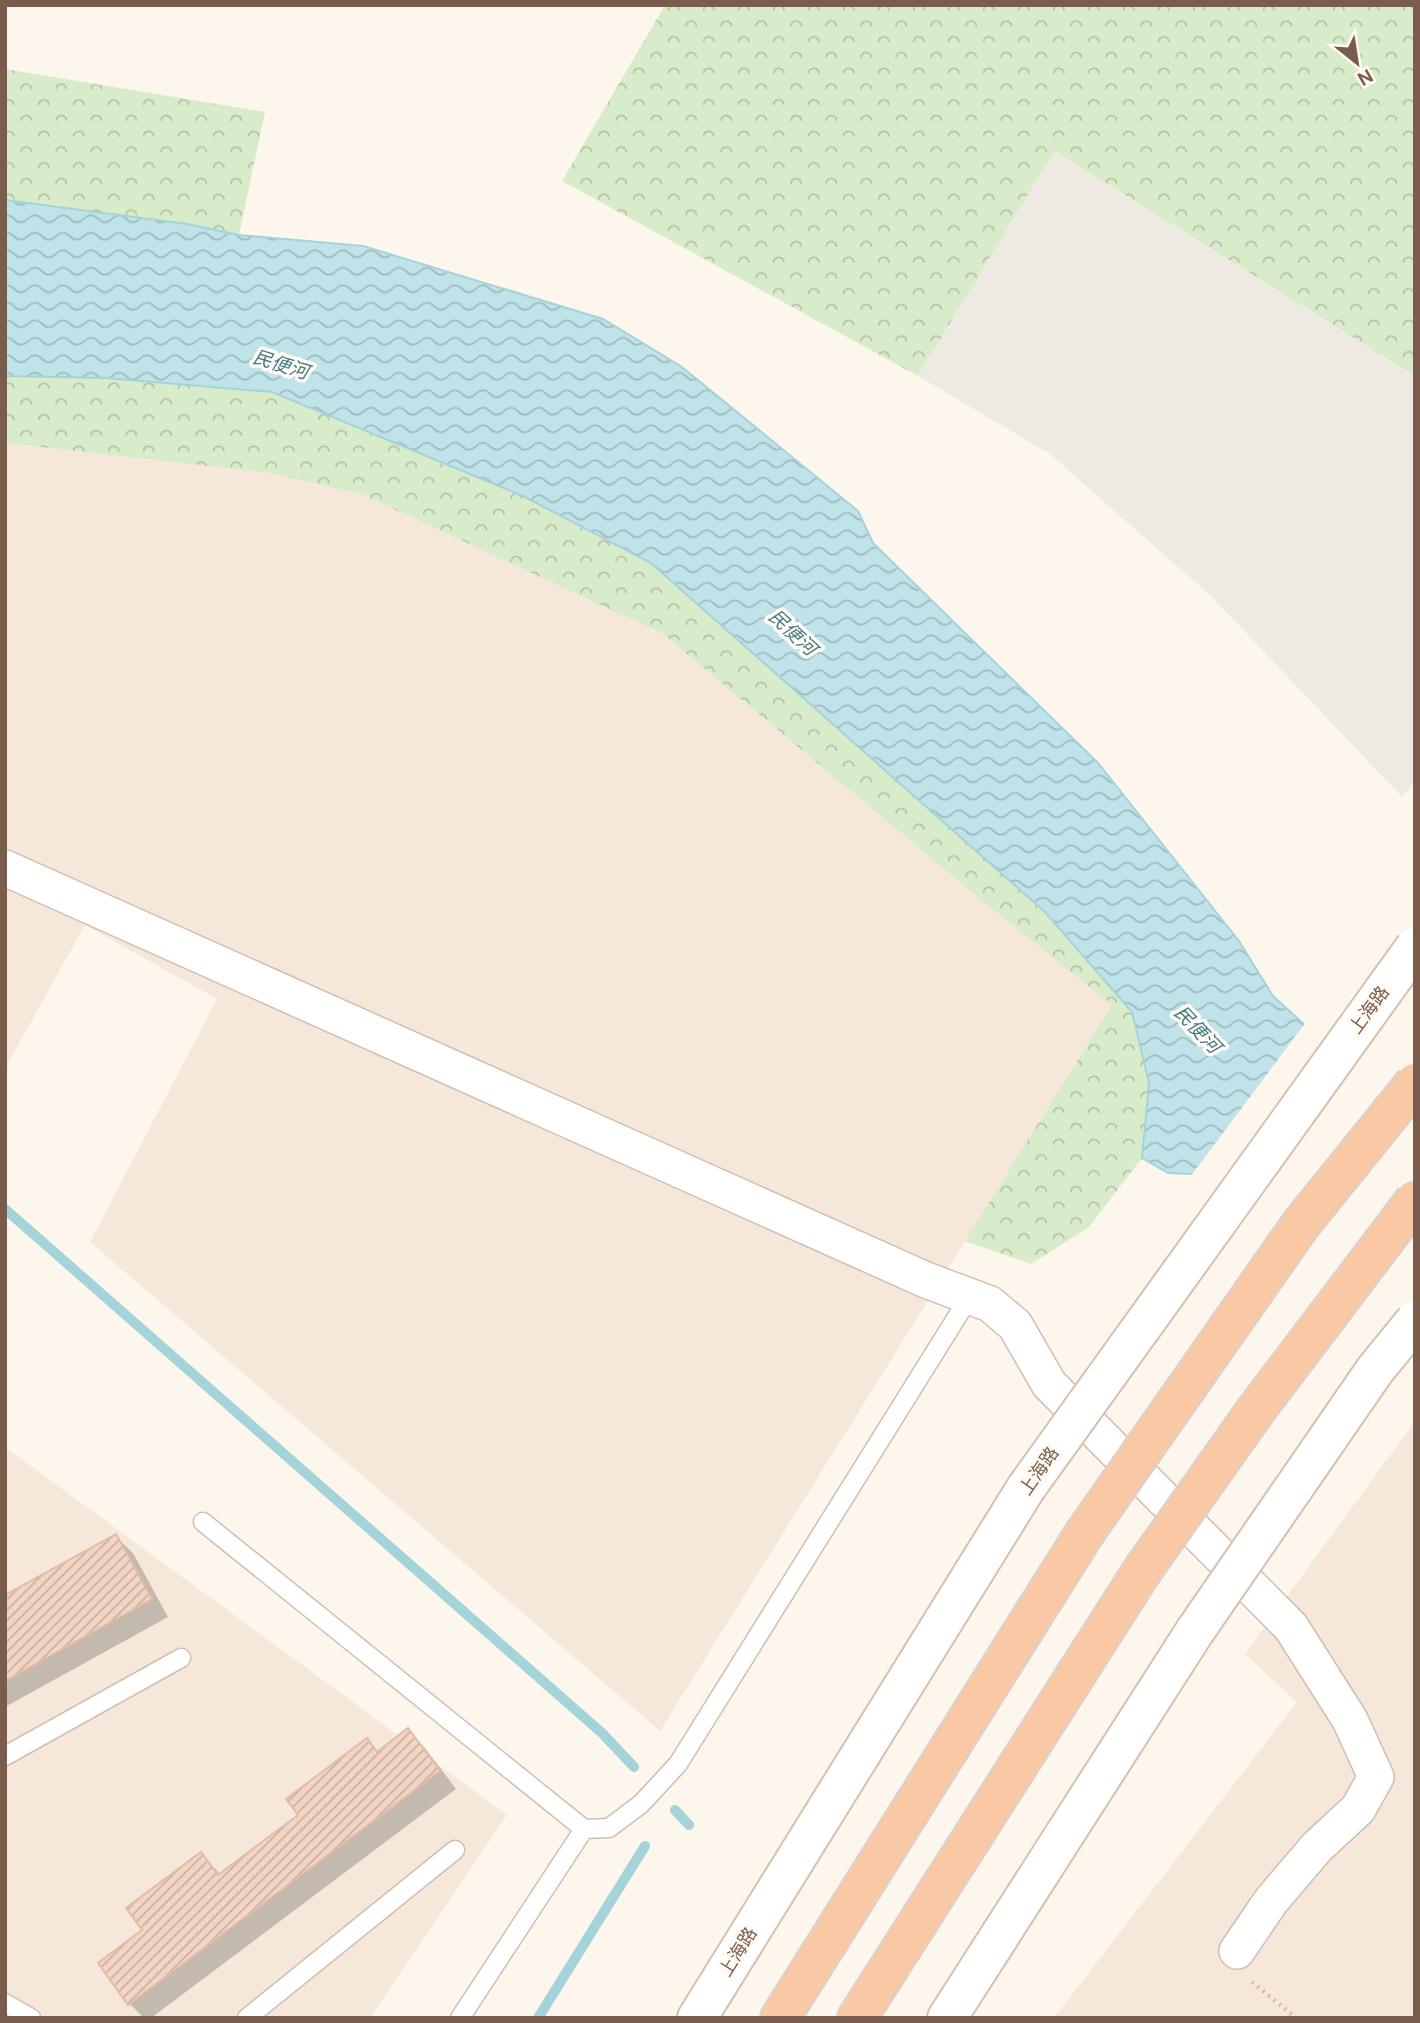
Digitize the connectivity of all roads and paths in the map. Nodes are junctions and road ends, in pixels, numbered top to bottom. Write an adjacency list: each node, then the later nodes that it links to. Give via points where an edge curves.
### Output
1 (5, 867): 5 (street)
2 (1415, 947): 17 (main road, 上海路, bridge, via 1026,1488)
3 (1415, 1083): 18 (highway, bridge, via 1301,1224 1084,1534)
4 (1414, 1202): 19 (highway, bridge, via 1256,1410 1142,1571)
5 (970, 1296): 10 (lane, via 678,1764 609,1828); 12 (street, via 990,1304 1015,1325 1049,1384 1292,1627 1350,1720 1377,1777 1358,1809 1317,1847 1271,1901)
6 (1415, 1321): 20 (main road, bridge, via 1375,1370 1195,1631)
7 (203, 1522): 10 (lane)
8 (181, 1657): 9 (lane)
9 (5, 1756)
10 (584, 1829): 16 (lane)
11 (455, 1850): 15 (lane)
12 (1237, 1951): 21 (path, via 1248,1979)
13 (5, 2003): 14 (lane)
14 (31, 2018)
15 (247, 2018)
16 (460, 2018)
17 (697, 2018)
18 (780, 2018)
19 (857, 2018)
20 (947, 2018)
21 (1296, 2018)

